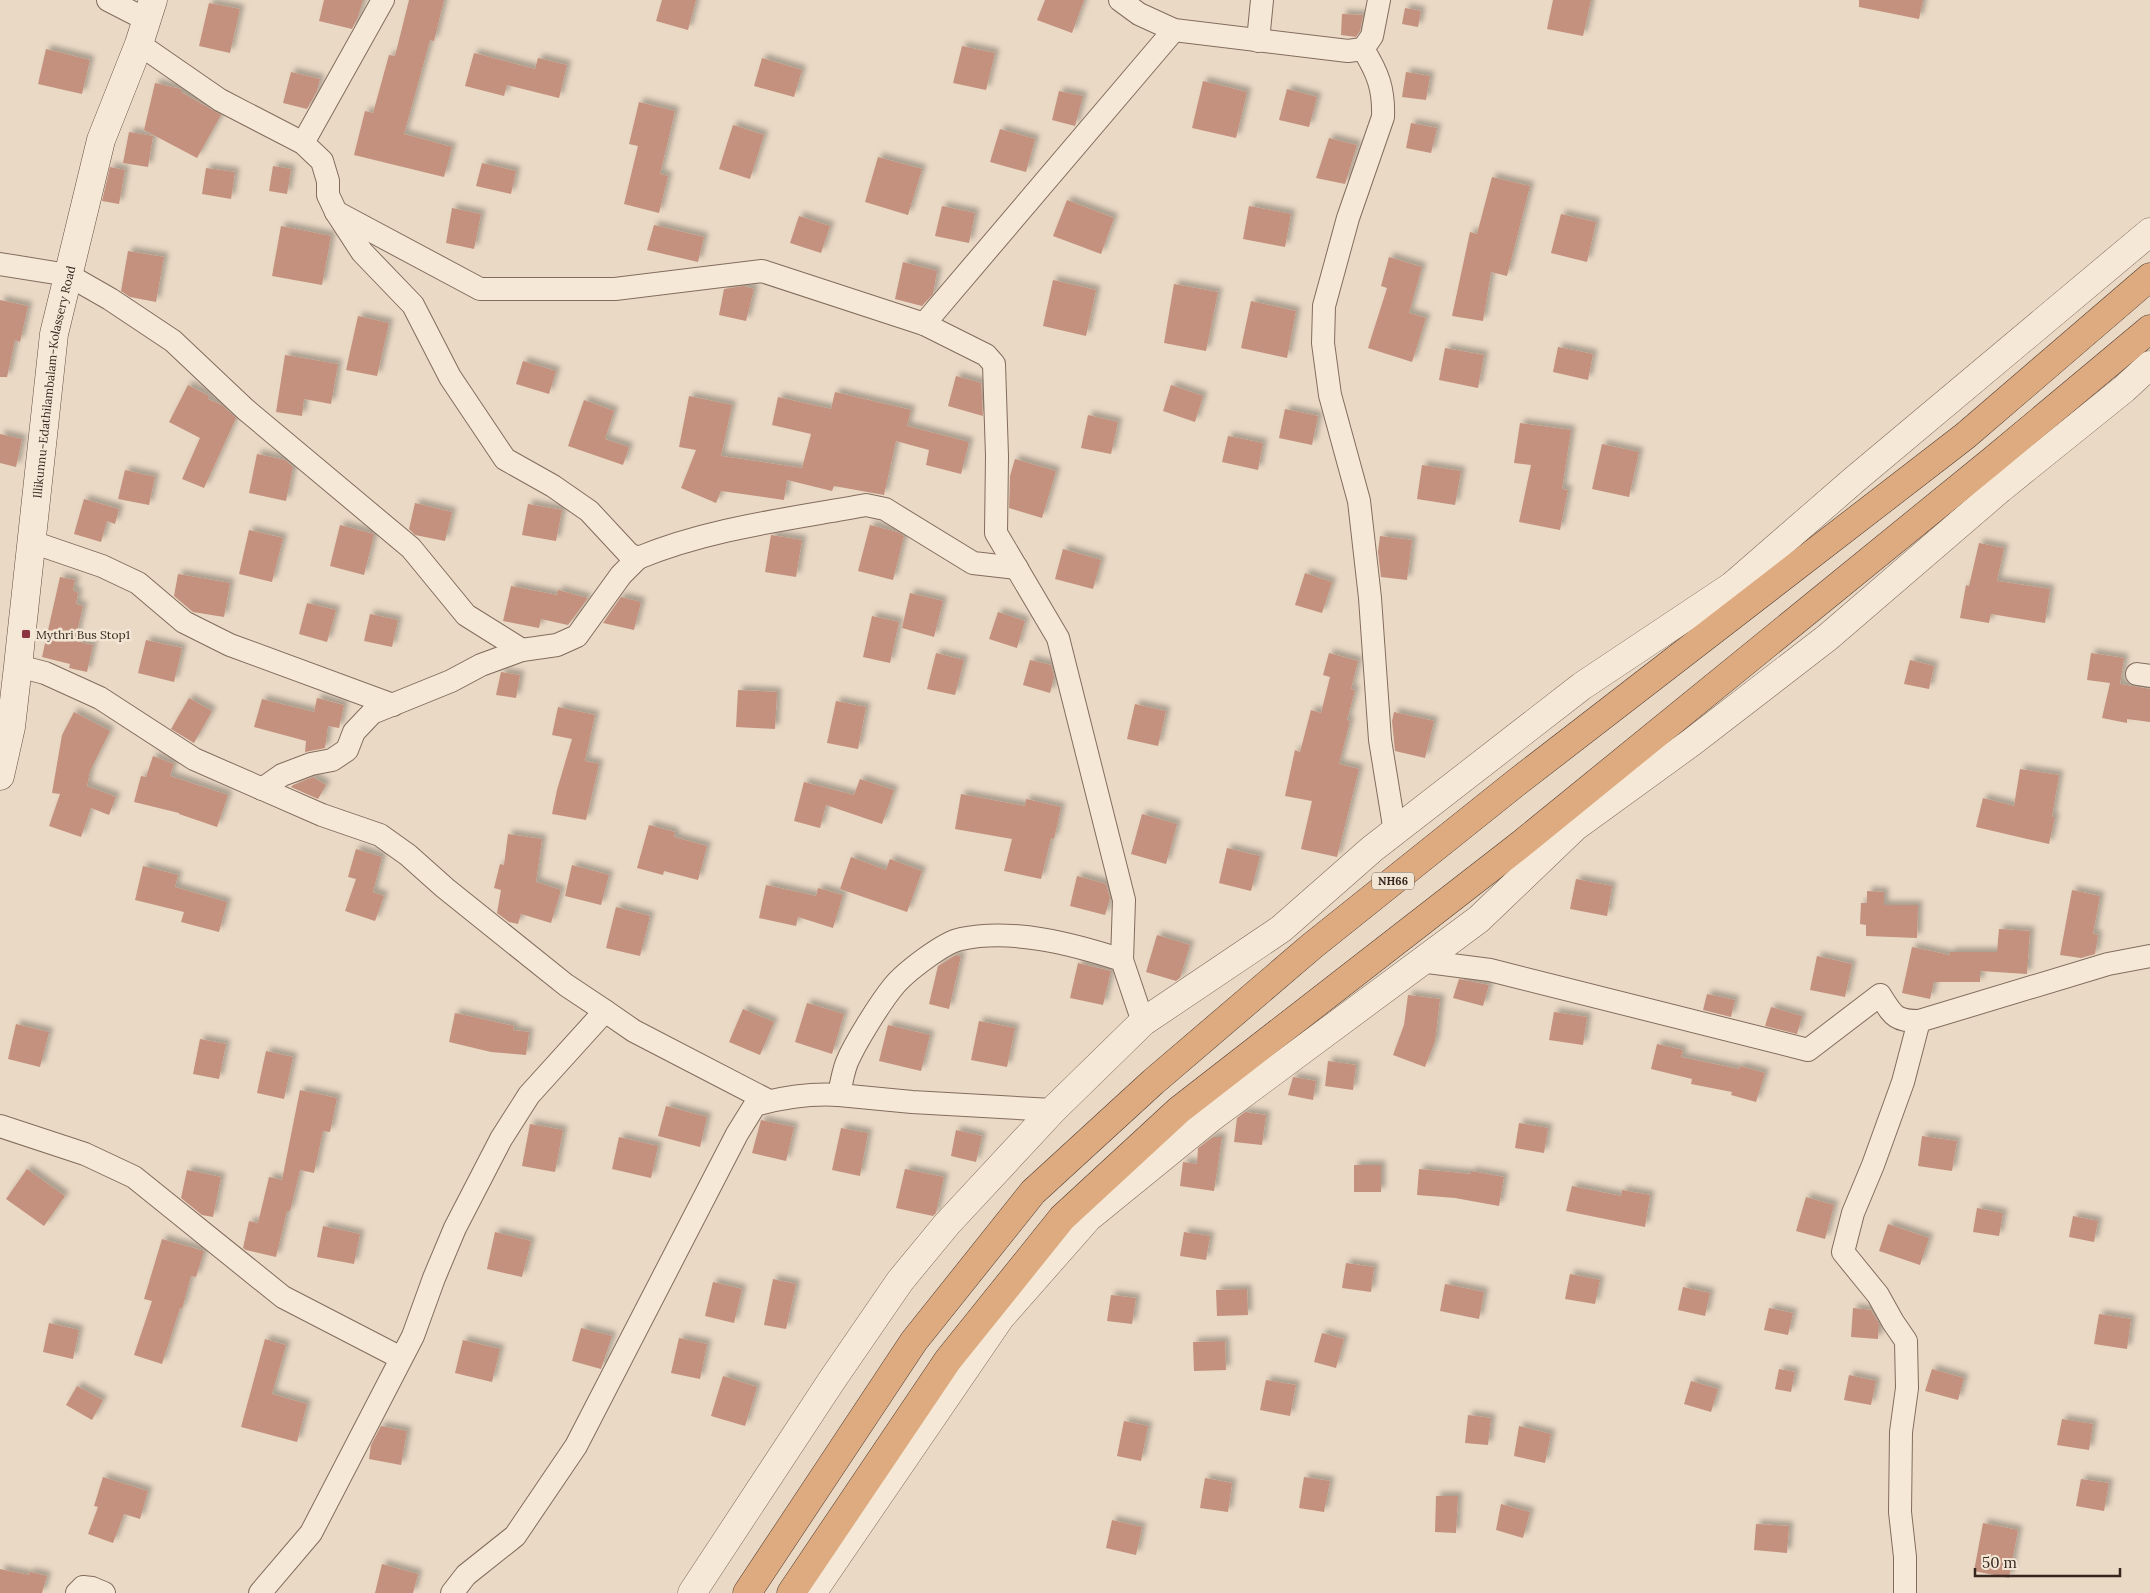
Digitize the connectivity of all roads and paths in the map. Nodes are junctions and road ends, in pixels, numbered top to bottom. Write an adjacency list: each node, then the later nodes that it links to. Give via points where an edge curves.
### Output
1 (108, 0): 6 (street)
2 (383, 0): 10 (street)
3 (1120, 0): 7 (street, via 1139,14)
4 (1262, 0): 8 (street)
5 (1379, 0): 9 (street, via 1372,36)
6 (146, 21): 10 (street, via 220,100); 14 (street, Illikunnu-Edathilambalam-Kolassery Road, via 100,140)
7 (1174, 30): 8 (street); 16 (street)
8 (1258, 41): 9 (street, via 1348,51)
9 (1363, 49): 27 (street, via 1381,84 1384,100 1382,117 1351,208 1324,306 1323,343 1330,395 1360,501 1380,740)
10 (302, 142): 11 (street, via 322,161 328,195)
11 (336, 212): 16 (street, via 480,290 615,289 762,271); 20 (street, via 362,252 413,305 450,377 505,459 589,511 629,554)
12 (2150, 232): 27 (street, via 1732,586 1582,686)
13 (0, 264): 14 (street)
14 (68, 275): 19 (street, Illikunnu-Edathilambalam-Kolassery Road, via 54,334); 22 (street, via 173,342 245,409 411,548 466,615)
15 (2150, 277): 44 (highway, NH66, via 1965,436 1517,782 1312,946 1153,1082 1033,1192 914,1342)
16 (924, 324): 21 (street, via 986,355 994,364 996,533)
17 (2150, 329): 45 (highway, via 1520,845 1179,1110 1070,1211 948,1360)
18 (2150, 365): 30 (street, via 1828,637 1575,827 1479,919)
19 (32, 542): 23 (street, Illikunnu-Edathilambalam-Kolassery Road); 24 (street, via 102,566 138,583 184,622 230,645)
20 (638, 558): 21 (street, via 668,545 710,535 866,506 885,509 973,563); 22 (street, via 621,575 577,636 557,645)
21 (1017, 568): 29 (street, via 1058,638 1124,900)
22 (522, 650): 24 (street)
23 (18, 666): 25 (street, Illikunnu-Edathilambalam-Kolassery Road, via 11,727); 26 (street, via 44,673 100,698 194,759)
24 (393, 705): 26 (street, via 372,713 354,732 347,750 332,760 282,775)
25 (0, 776)
26 (262, 789): 31 (street, via 380,835 566,985)
27 (1395, 832): 33 (street, via 1281,929)
28 (2150, 956): 32 (street, via 2108,964)
29 (1122, 960): 33 (street); 34 (street, via 1052,941 1005,936 959,939 929,955 893,986 847,1062)
30 (1420, 961): 32 (street, via 1490,970 1808,1050 1880,995 1892,1014 1903,1021); 46 (street, via 1212,1117 1088,1218 1000,1318)
31 (605, 1012): 35 (street, via 634,1031); 38 (street, via 529,1095 501,1139 455,1228 413,1336)
32 (1919, 1021): 47 (street, via 1903,1082 1853,1213 1843,1252 1878,1294 1906,1341 1907,1388 1901,1432 1900,1512)
33 (1143, 1022): 36 (street)
34 (839, 1095): 35 (street, via 813,1093); 36 (street)
35 (770, 1101): 42 (street, via 755,1105 737,1134 576,1446 515,1536 466,1575)
36 (1053, 1110): 43 (street, via 947,1224 900,1281)
37 (0, 1126): 38 (street, via 85,1154 134,1178 283,1296)
38 (401, 1358): 41 (street, via 311,1533)
39 (77, 1593): 40 (street, via 83,1588)
40 (104, 1593)
41 (260, 1593)
42 (452, 1593)
43 (692, 1593)
44 (747, 1593)
45 (792, 1593)
46 (812, 1593)
47 (1905, 1593)

